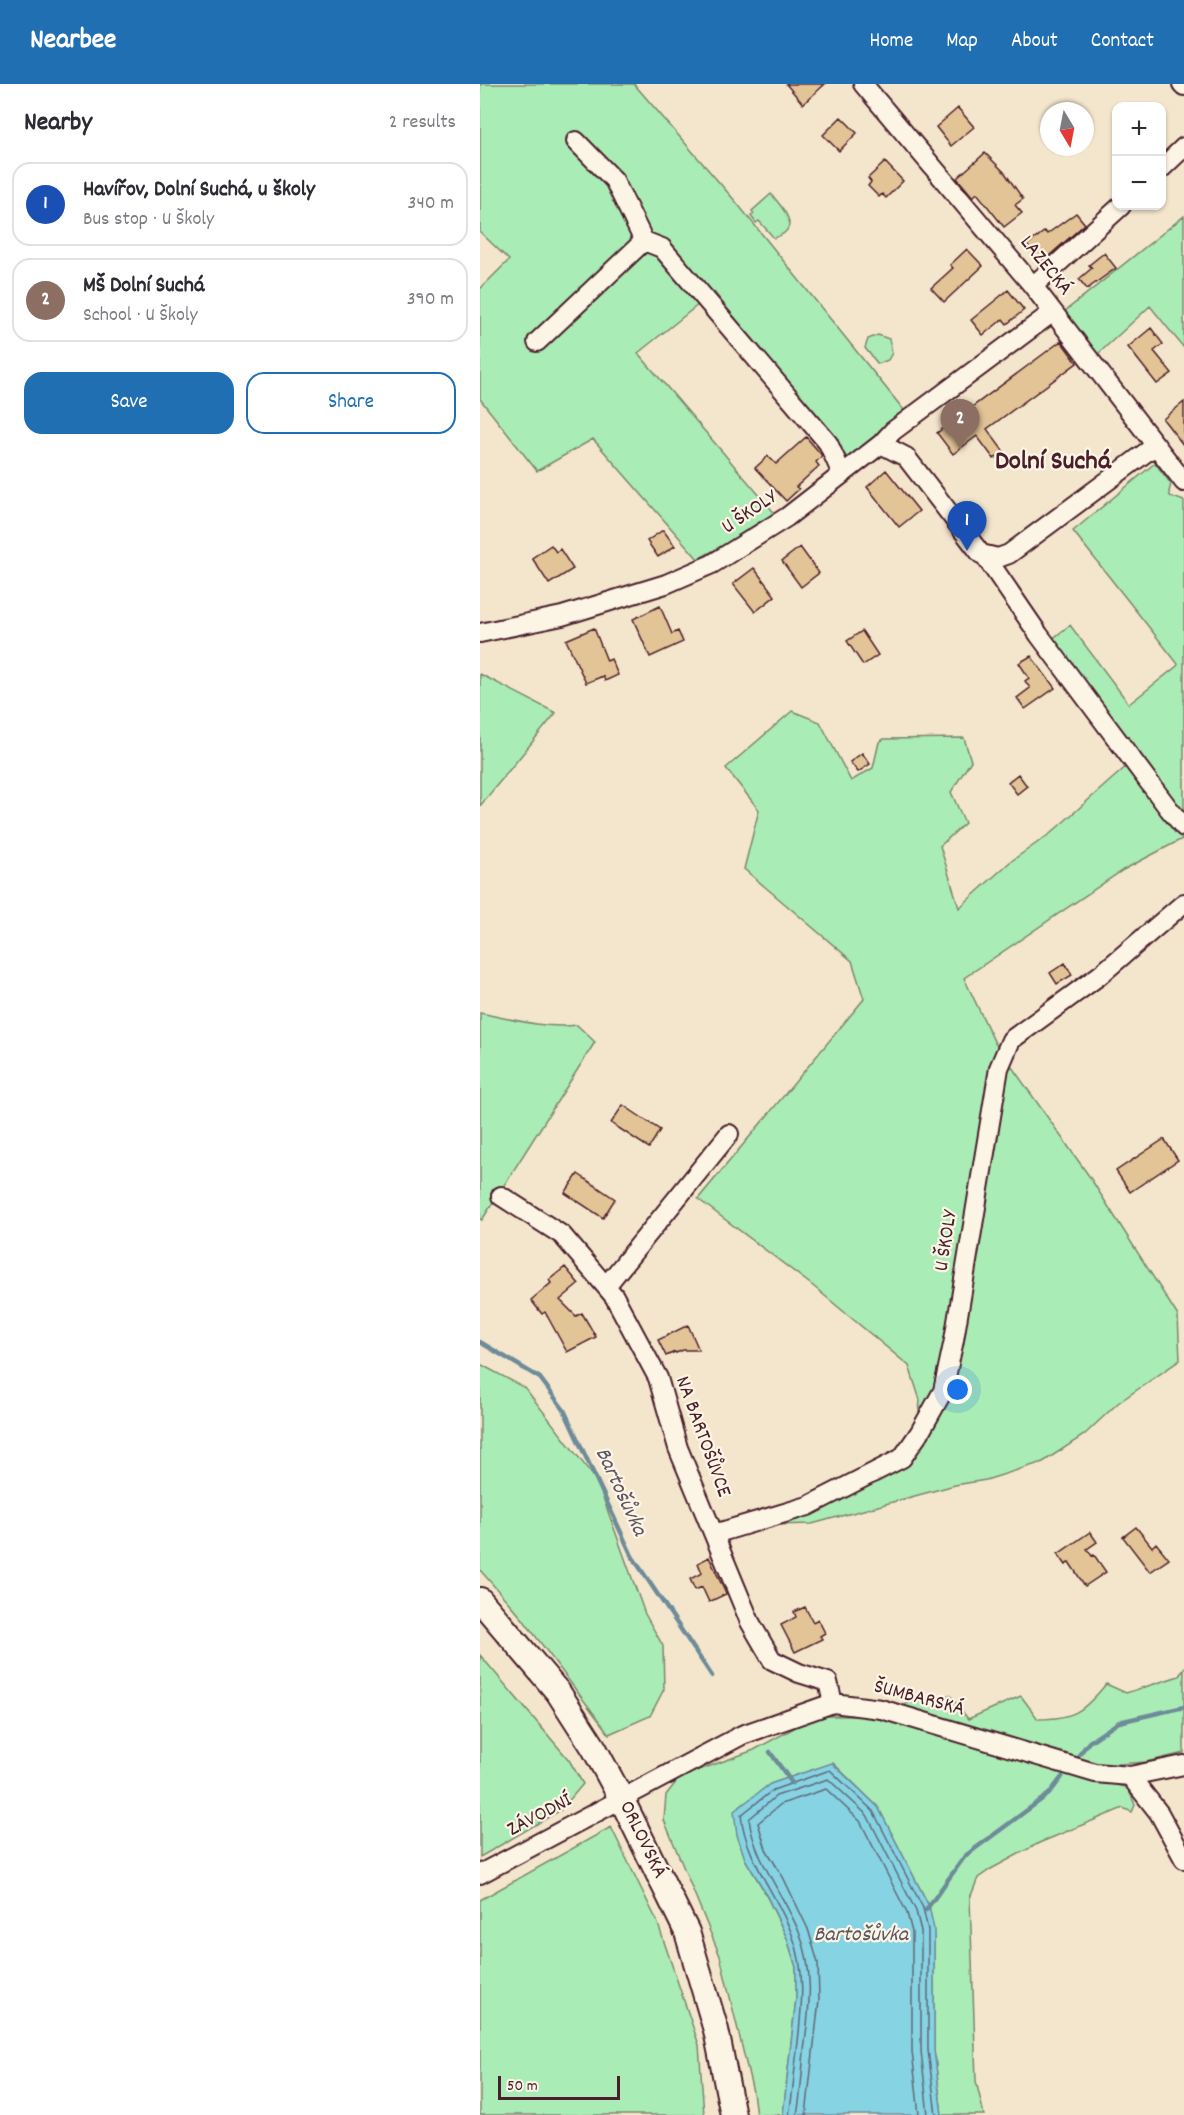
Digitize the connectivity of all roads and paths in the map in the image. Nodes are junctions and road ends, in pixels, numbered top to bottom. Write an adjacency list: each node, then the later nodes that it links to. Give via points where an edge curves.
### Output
1 (863, 84): 7 (street, LAZECKÁ)
2 (576, 141): 6 (street, via 614,180)
3 (1184, 147): 4 (street)
4 (1166, 163)
5 (1116, 210): 7 (street)
6 (644, 241): 9 (street); 12 (street, via 662,248 828,443)
7 (1034, 286): 8 (street, LAZECKÁ)
8 (1053, 312): 10 (street, U ŠKOLY, via 893,431); 11 (street, LAZECKÁ)
9 (537, 342)
10 (881, 444): 12 (street, U ŠKOLY); 14 (street, via 906,458)
11 (1156, 445): 13 (street, LAZECKÁ); 14 (street, via 1009,554 998,558)
12 (842, 474): 15 (street, U ŠKOLY, via 787,517 703,568 666,584 562,616)
13 (1184, 482)
14 (985, 556): 16 (street, via 1039,635)
15 (480, 633)
16 (1184, 827)
17 (1184, 903): 21 (street, U ŠKOLY, via 1100,975 1011,1040 999,1068 943,1391 902,1458 808,1506)
18 (729, 1134): 20 (street)
19 (501, 1196): 20 (street, NA BARTOŠŮVCE, via 562,1235)
20 (606, 1286): 21 (street, NA BARTOŠŮVCE, via 615,1296 657,1378 678,1448)
21 (714, 1534): 23 (street, NA BARTOŠŮVCE, via 750,1622 772,1660 828,1682)
22 (480, 1600): 26 (street, ORLOVSKÁ, via 558,1692)
23 (833, 1703): 25 (street, ŠUMBARSKÁ, via 881,1708 1095,1773); 26 (street, ŠUMBARSKÁ, via 742,1735)
24 (1184, 1765): 25 (street, ŠUMBARSKÁ)
25 (1130, 1776): 27 (street, via 1159,1813)
26 (621, 1798): 28 (street, ZÁVODNÍ); 29 (street, ORLOVSKÁ, via 687,1932 716,2030)
27 (1184, 1859)
28 (480, 1875)
29 (733, 2115)

